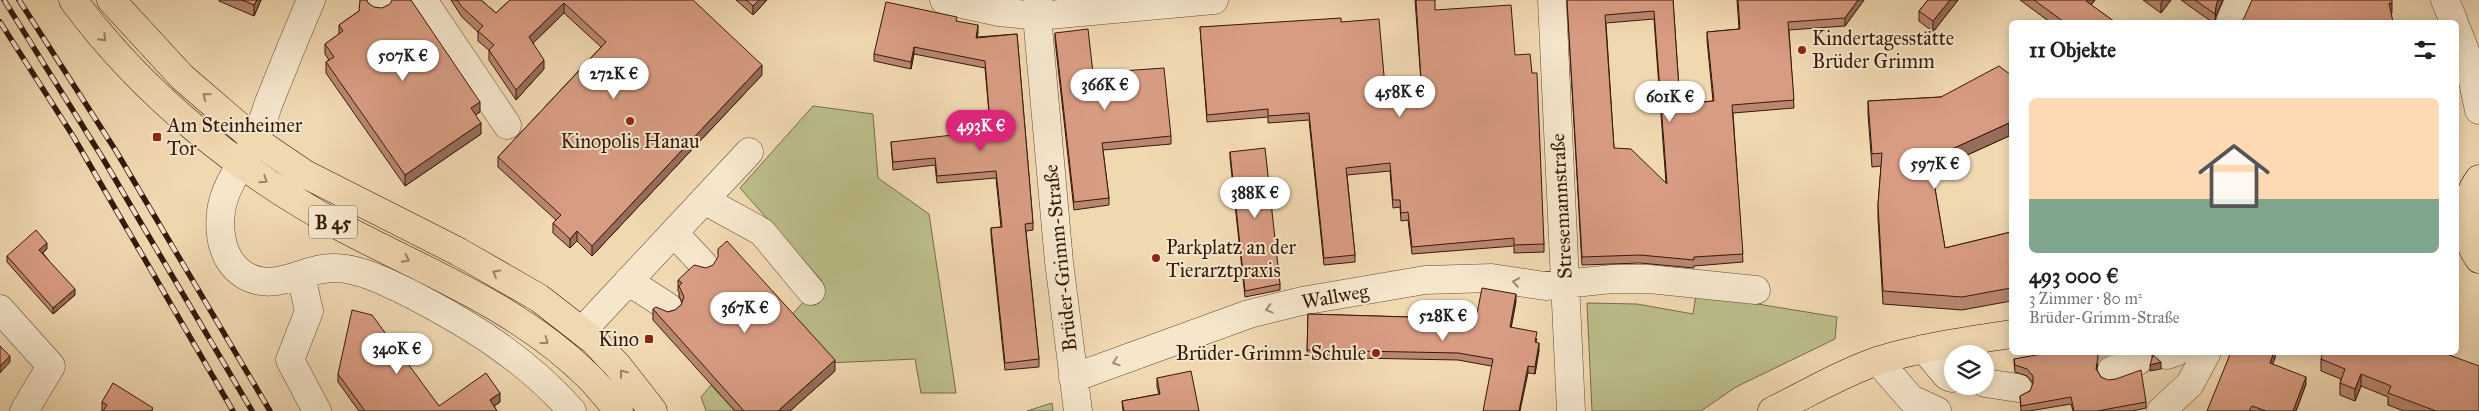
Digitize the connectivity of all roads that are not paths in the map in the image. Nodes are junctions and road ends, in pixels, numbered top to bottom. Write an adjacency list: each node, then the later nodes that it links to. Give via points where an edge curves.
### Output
1 (73, 0): 19 (main road, B 45, one-way to 19, via 90,23 168,105)
2 (110, 0): 17 (main road, B 45, one-way to 2, via 182,77)
3 (311, 0): 17 (street)
4 (423, 0): 16 (street)
5 (944, 0): 10 (street, via 999,12)
6 (1214, 0): 10 (street)
7 (1552, 0): 28 (street, Stresemannstraße)
8 (2239, 0): 11 (street)
9 (2445, 0): 12 (street)
10 (1037, 8): 39 (street, Brüder-Grimm-Straße, via 1058,252)
11 (2231, 20)
12 (2453, 20)
13 (2459, 34): 14 (street)
14 (2474, 66): 15 (street)
15 (2479, 110)
16 (507, 126)
17 (255, 140): 19 (street); 33 (main road, B 45, one-way to 17, via 523,289 459,252 305,174)
18 (749, 152): 21 (street)
19 (240, 164): 26 (street, via 221,209 222,244 230,261 238,271 258,281); 44 (main road, B 45, one-way to 44, via 342,228 502,311 589,376)
20 (2479, 179): 22 (main road)
21 (704, 200): 23 (street); 30 (street, via 762,232)
22 (2461, 225): 24 (main road, via 2469,238)
23 (674, 233): 25 (street); 27 (street)
24 (2471, 257)
25 (703, 264)
26 (301, 276): 42 (street, via 309,312 290,360); 43 (street, via 335,268 390,284 440,309 515,357 547,383)
27 (628, 281): 31 (street); 33 (street)
28 (1565, 284): 29 (street, Wallweg, via 1649,279); 39 (street, Wallweg, one-way to 39, via 1545,286 1492,278 1425,280 1302,300 1249,314); 47 (street, Stresemannstraße)
29 (1756, 290)
30 (811, 291)
31 (668, 307)
32 (0, 309): 41 (street, via 51,366)
33 (582, 330): 45 (main road, B 45, one-way to 33, via 617,365)
34 (2009, 334): 35 (main road)
35 (1924, 350): 37 (main road); 38 (street)
36 (2205, 355): 40 (street, via 2190,384)
37 (1878, 361): 48 (main road); 49 (street, via 1911,399)
38 (1944, 373)
39 (1073, 378): 46 (street, Brüder-Grimm-Straße)
40 (2171, 408)
41 (24, 411)
42 (317, 411)
43 (572, 411)
44 (619, 411)
45 (653, 411)
46 (1078, 411)
47 (1571, 411)
48 (1772, 411)
49 (1937, 411)

